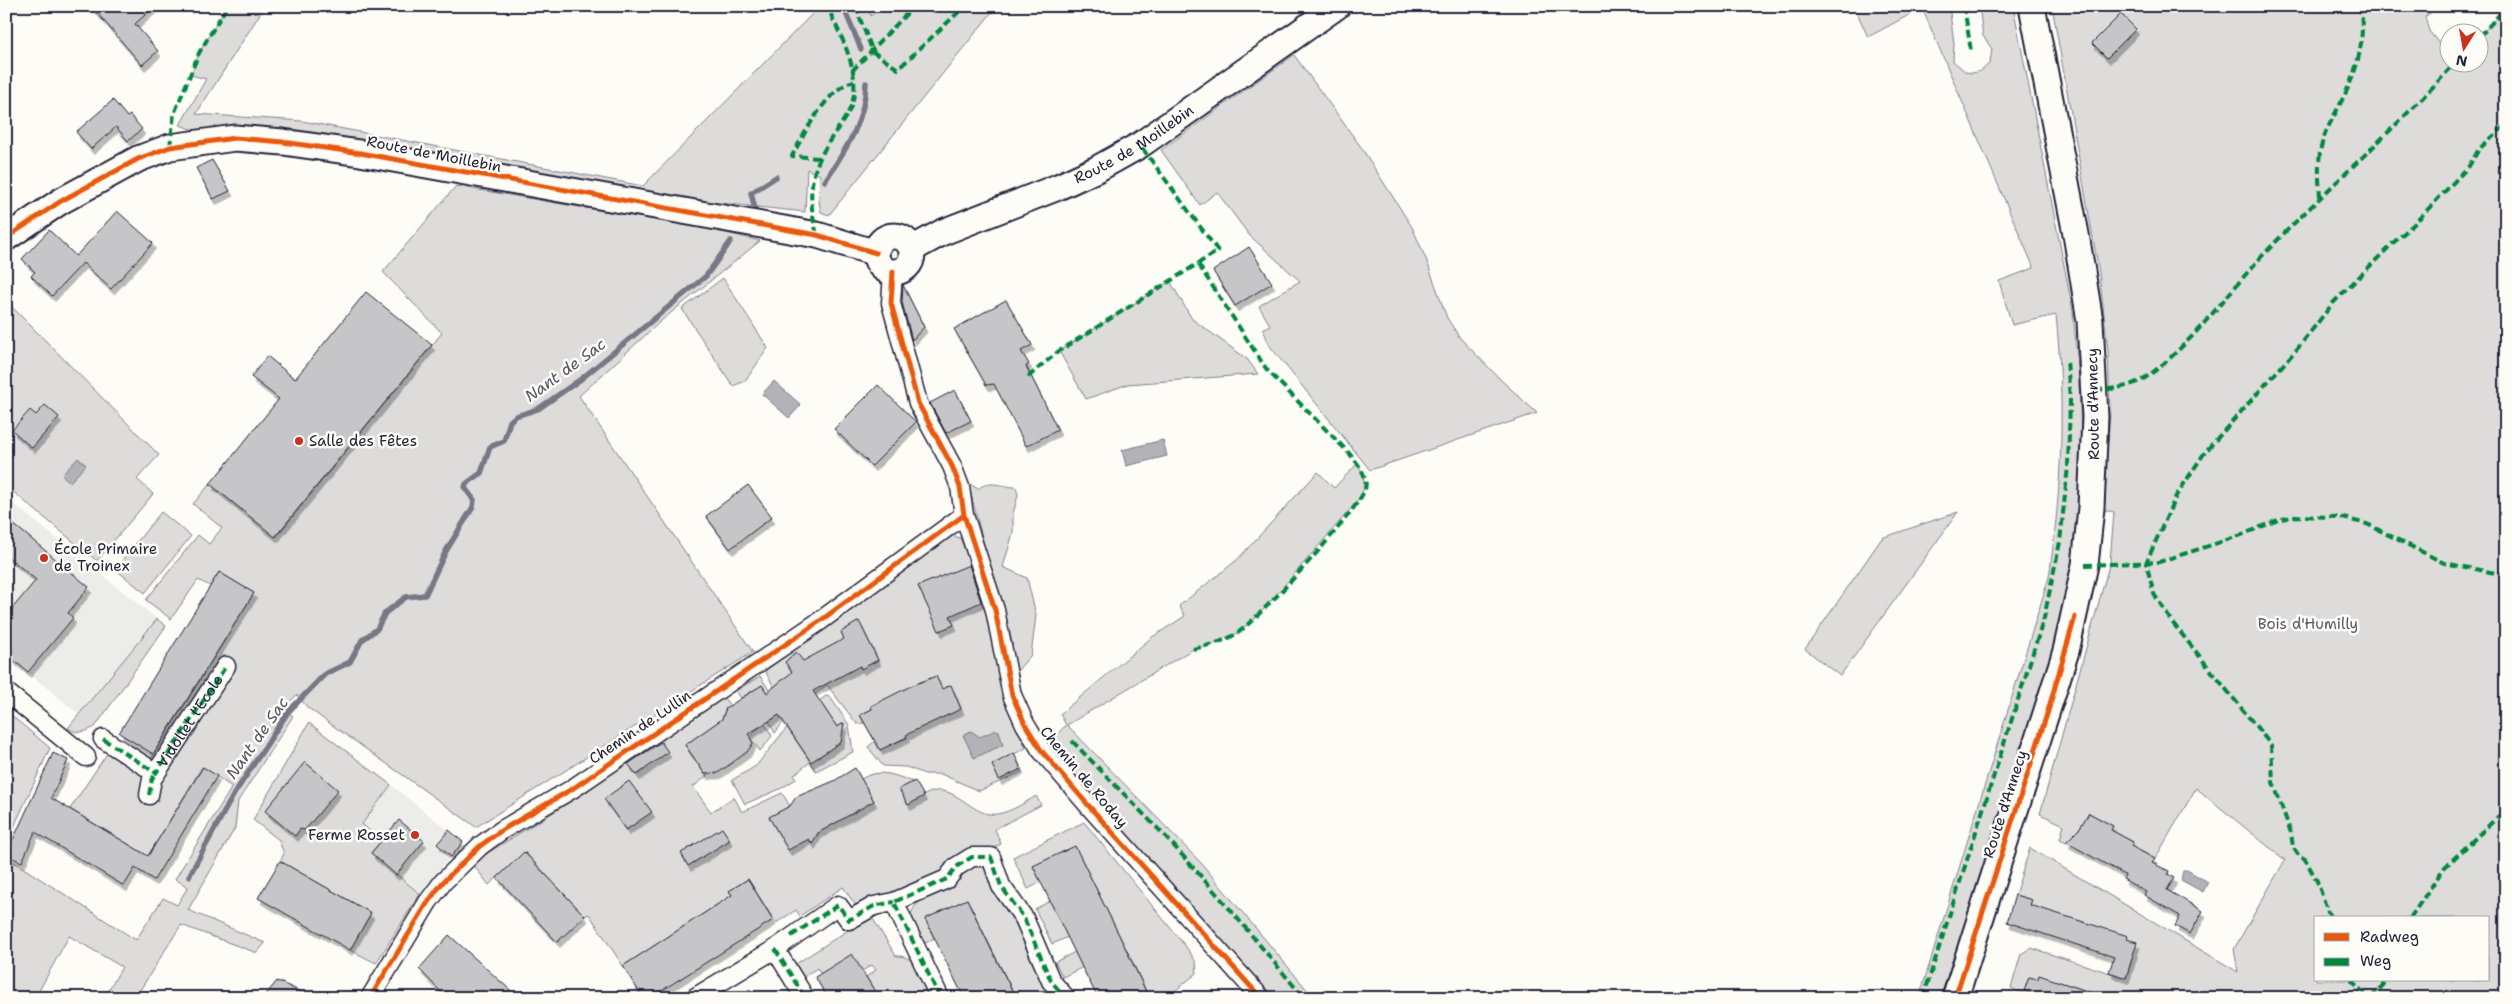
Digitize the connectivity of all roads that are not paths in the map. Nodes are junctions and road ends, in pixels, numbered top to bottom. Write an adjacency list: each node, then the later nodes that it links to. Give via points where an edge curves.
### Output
1 (1337, 6): 4 (street, Route de Moillebin, via 1140,145 1058,187 943,232)
2 (2032, 6): 22 (street, Route d'Annecy, via 2090,321 2095,399 2091,508 2085,565 2066,651)
3 (6, 238): 5 (street, Route de Moillebin, via 61,201 138,159 170,147 235,138 360,153 817,235)
4 (912, 250): 5 (street, via 904,238 893,236 879,243); 6 (street, via 908,265)
5 (876, 253): 6 (street, via 879,264)
6 (893, 272): 7 (street, Chemin de Roday, via 891,302 918,403 952,466 960,487)
7 (964, 515): 16 (street, Chemin de Lullin, via 820,621 572,789 480,846 443,882 428,902); 21 (street, Chemin de Roday, via 995,610 1012,695 1041,750)
8 (226, 666): 12 (street, Vidollet l'Ecole)
9 (6, 692): 11 (street)
10 (103, 739): 12 (street, Vidollet l'Ecole)
11 (86, 757)
12 (156, 773): 13 (street)
13 (149, 795)
14 (894, 902): 15 (street, via 874,906 849,920 838,905); 19 (street); 20 (street, via 947,879 956,867 972,857 991,857 1001,886 1024,918 1051,981)
15 (775, 949): 17 (street); 18 (street)
16 (370, 998)
17 (694, 998)
18 (805, 998)
19 (940, 998)
20 (1066, 998)
21 (1261, 998)
22 (1956, 998)

